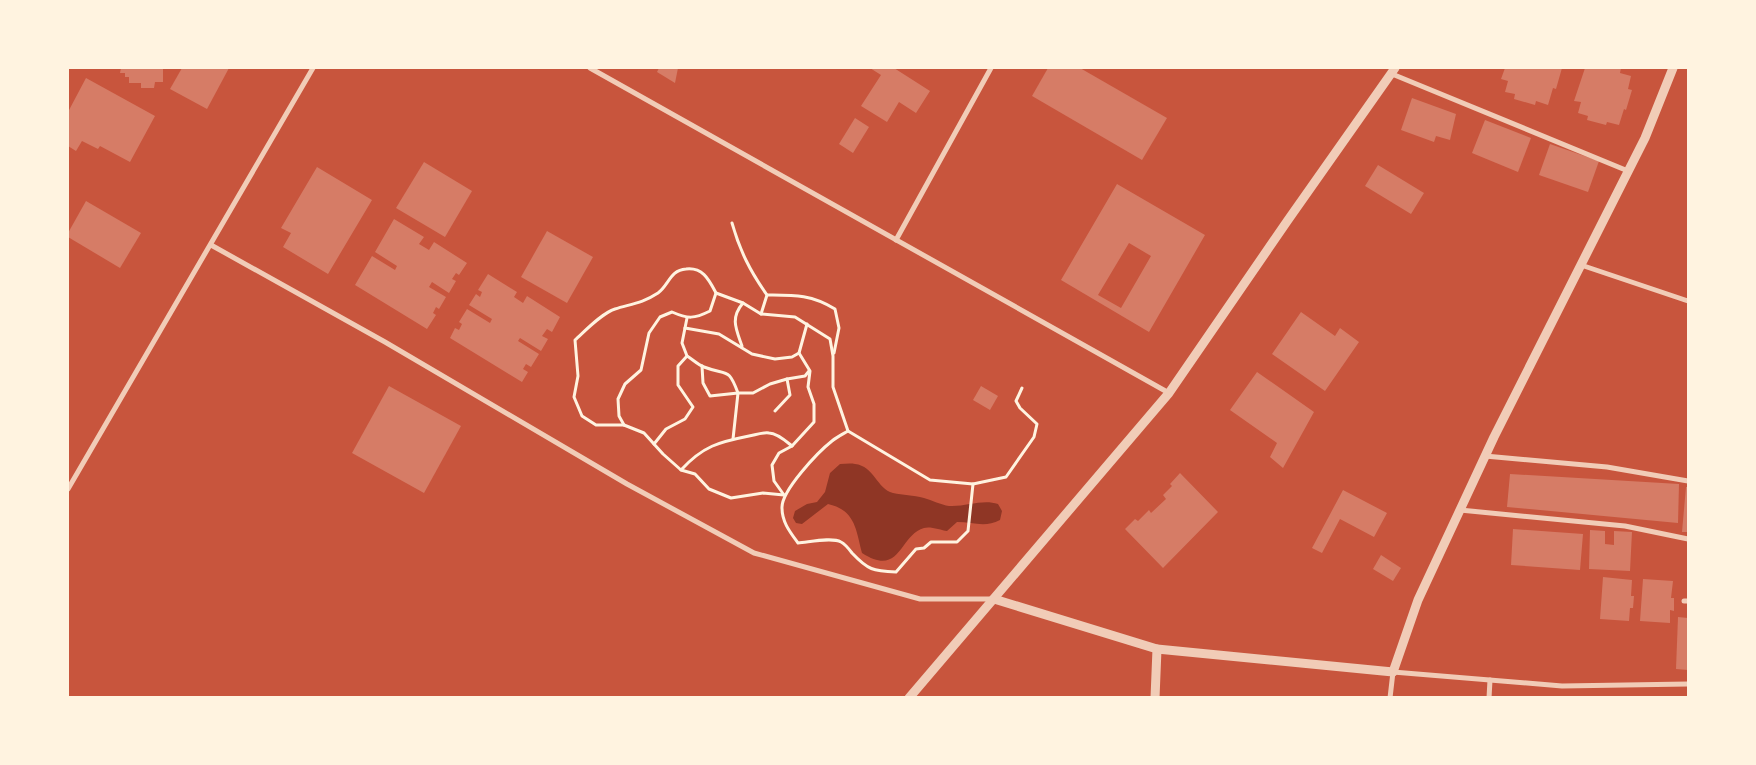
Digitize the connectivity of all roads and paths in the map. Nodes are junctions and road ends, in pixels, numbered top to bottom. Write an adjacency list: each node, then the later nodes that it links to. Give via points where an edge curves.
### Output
1 (313, 68): 9 (street)
2 (590, 68): 8 (street)
3 (991, 68): 8 (street)
4 (1673, 68): 6 (street)
5 (1394, 71): 6 (street); 28 (street)
6 (1628, 171): 10 (street)
7 (732, 223): 12 (path, via 739,248)
8 (896, 240): 28 (street)
9 (211, 245): 39 (street); 43 (street, via 754,553 920,599)
10 (1581, 265): 13 (street); 35 (street)
11 (716, 293): 14 (path); 16 (path, via 710,311); 30 (path, via 709,279 699,270 685,269 673,273 664,288 650,298 613,309 575,340 578,376 574,396 582,416 596,426)
12 (766, 295): 15 (path); 22 (path, via 800,295 822,301 835,309 839,328)
13 (1688, 301)
14 (743, 303): 15 (path); 19 (path, via 734,324)
15 (761, 314): 17 (path, via 795,317)
16 (686, 318): 18 (path); 30 (path, via 672,312 660,317 649,333 641,370 625,384 618,399 619,416)
17 (807, 324): 20 (path); 22 (path, via 830,339)
18 (685, 328): 19 (path, via 719,334); 21 (path, via 682,343)
19 (742, 347): 20 (path, via 752,354 775,359)
20 (799, 353): 24 (path)
21 (687, 356): 23 (path); 33 (path, via 678,366 678,385 693,407 685,419 666,429)
22 (834, 356): 31 (path, via 833,387)
23 (702, 366): 27 (path, via 727,373); 27 (path, via 702,384 710,396)
24 (810, 371): 25 (path, via 805,376); 34 (path, via 808,387 814,404 814,422)
25 (787, 379): 27 (path, via 753,393); 29 (path, via 790,395)
26 (1022, 388): 38 (path, via 1016,401 1037,424 1034,437 1006,477)
27 (738, 393): 32 (path)
28 (1169, 393): 43 (street)
29 (775, 411)
30 (624, 425): 33 (path, via 644,433)
31 (848, 431): 38 (path, via 930,480); 40 (path, via 813,458)
32 (732, 439): 34 (path, via 770,432); 36 (path, via 694,456)
33 (654, 444): 36 (path)
34 (792, 446): 40 (path, via 779,453 772,466 774,481)
35 (1485, 456): 37 (street, via 1607,467); 41 (street)
36 (682, 470): 40 (path, via 695,474 710,489 731,498 763,493)
37 (1688, 480)
38 (972, 484): 40 (path, via 968,531 957,542 931,542 916,549 896,572 876,571 864,565 842,542 830,539 798,543 786,526 782,508)
39 (68, 489)
40 (784, 495)
41 (1460, 510): 42 (street, via 1624,526); 45 (street, via 1418,600)
42 (1688, 540)
43 (994, 599): 44 (street); 48 (street)
44 (1157, 649): 45 (street); 49 (street)
45 (1393, 672): 46 (street); 50 (street)
46 (1490, 680): 47 (street, via 1562,686); 51 (street)
47 (1688, 684)
48 (909, 698)
49 (1155, 698)
50 (1390, 698)
51 (1489, 698)

